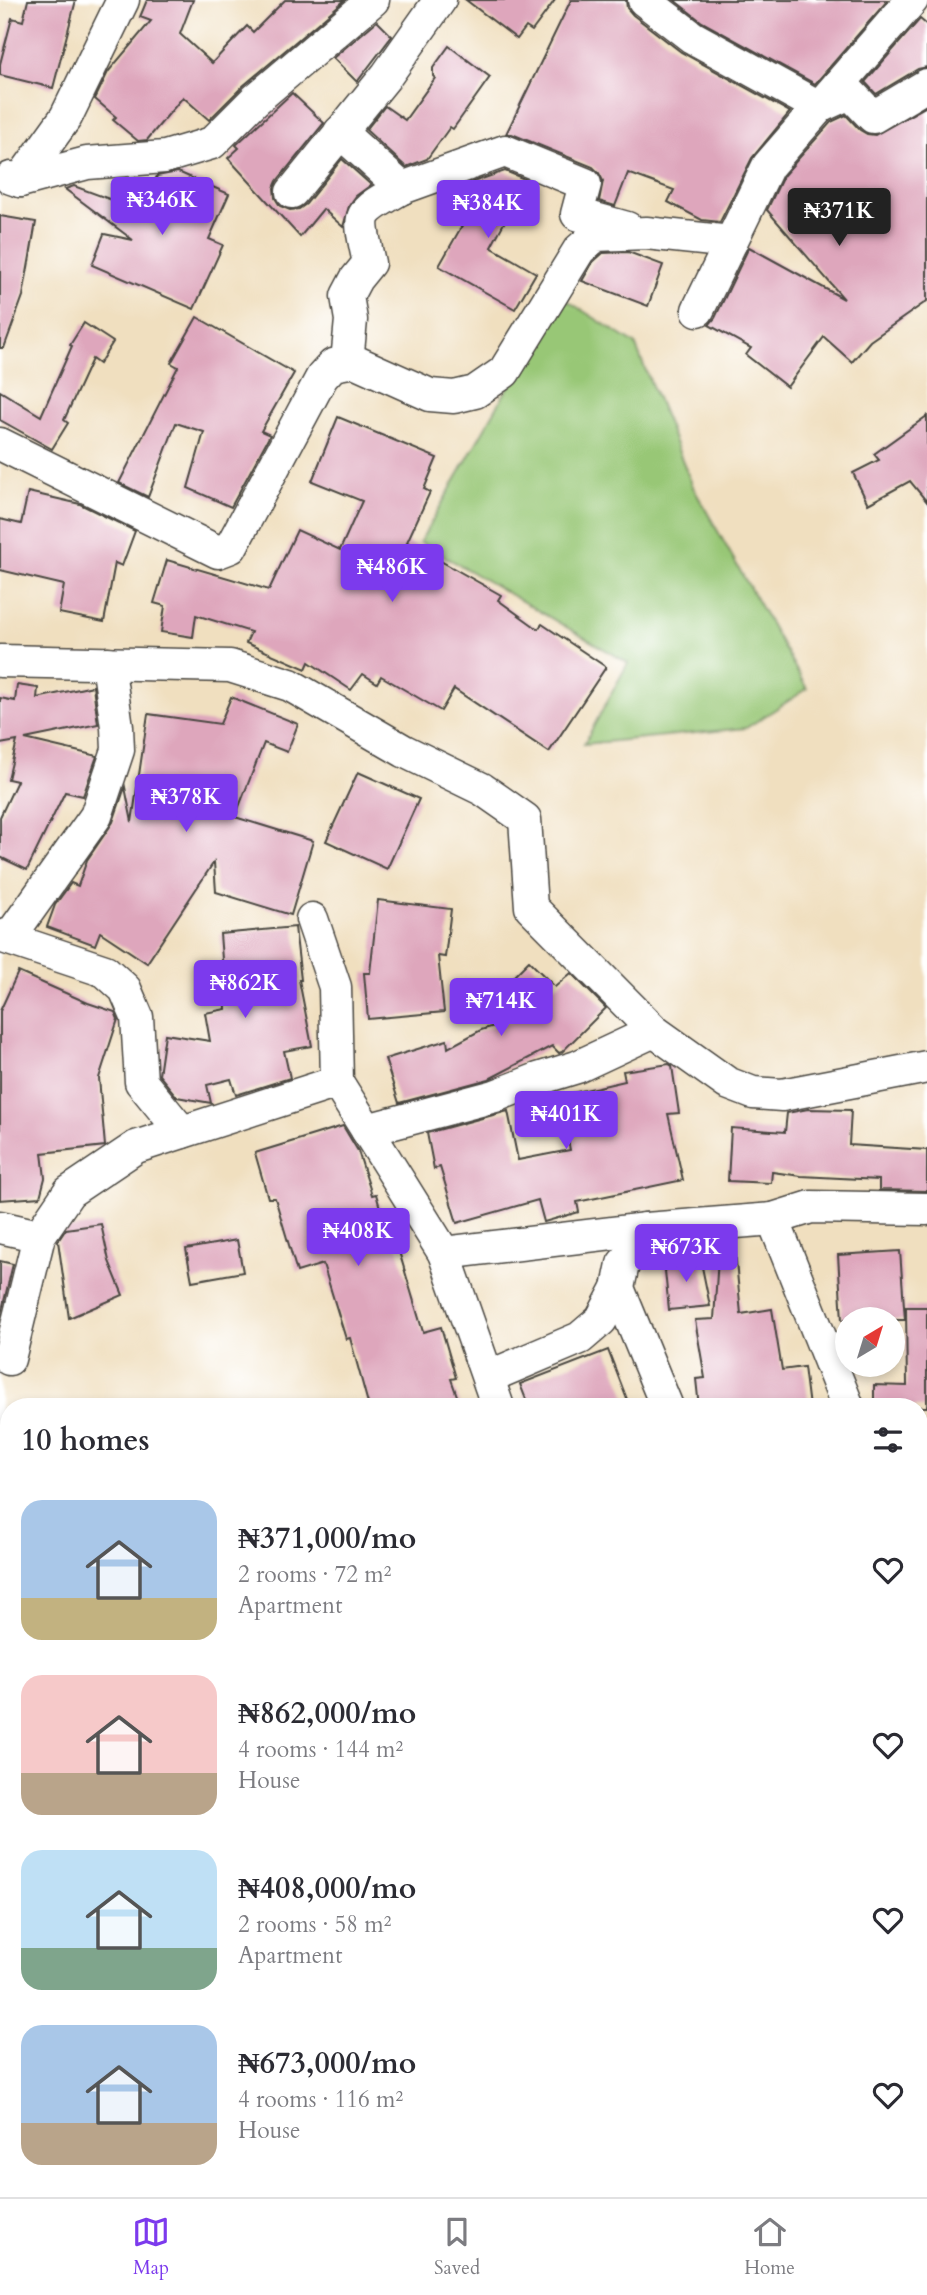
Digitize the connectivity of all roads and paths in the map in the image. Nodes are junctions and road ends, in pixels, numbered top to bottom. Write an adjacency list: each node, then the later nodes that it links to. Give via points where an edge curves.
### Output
1 (123, 0): 9 (street, via 66,117)
2 (373, 0): 9 (street, via 255,100 212,143 165,157 87,163)
3 (440, 0): 8 (street)
4 (644, 0): 7 (street, via 692,37)
5 (912, 0): 7 (street)
6 (927, 85): 7 (street, via 873,117 850,93)
7 (819, 107): 13 (street, via 768,166)
8 (340, 132): 10 (street); 11 (street)
9 (10, 177)
10 (402, 188): 12 (street, via 505,151 585,184 577,214); 15 (street, via 368,207 361,221 369,263 347,296 351,320)
11 (292, 192)
12 (646, 233): 13 (street); 15 (street, via 596,235 579,250 504,372 475,392 430,396)
13 (731, 242): 14 (street)
14 (698, 310)
15 (348, 362): 16 (street, via 333,365 321,377 231,547 218,552)
16 (0, 444)
17 (0, 661): 18 (street)
18 (108, 663): 20 (street, via 118,750 96,816); 21 (street, via 230,666 290,685 404,751 482,789 524,819 531,907)
19 (312, 919): 23 (street, via 335,986)
20 (4, 937): 25 (street, via 105,971 125,989 137,1017 141,1082)
21 (654, 1031): 22 (street, via 727,1083 753,1093 782,1095); 24 (street, via 576,1067 495,1096)
22 (927, 1066)
23 (337, 1082): 24 (street); 25 (street)
24 (367, 1130): 31 (street)
25 (182, 1132): 30 (street, via 136,1147 69,1192)
26 (927, 1209): 27 (street, via 811,1207)
27 (773, 1219): 29 (street); 37 (street)
28 (0, 1227): 30 (street)
29 (646, 1229): 31 (street); 32 (street, via 623,1264)
30 (39, 1236): 33 (street)
31 (444, 1253): 34 (street)
32 (618, 1288): 34 (street, via 601,1320 580,1338); 36 (street)
33 (9, 1359)
34 (488, 1377): 35 (street)
35 (495, 1398)
36 (663, 1398)
37 (844, 1398)

